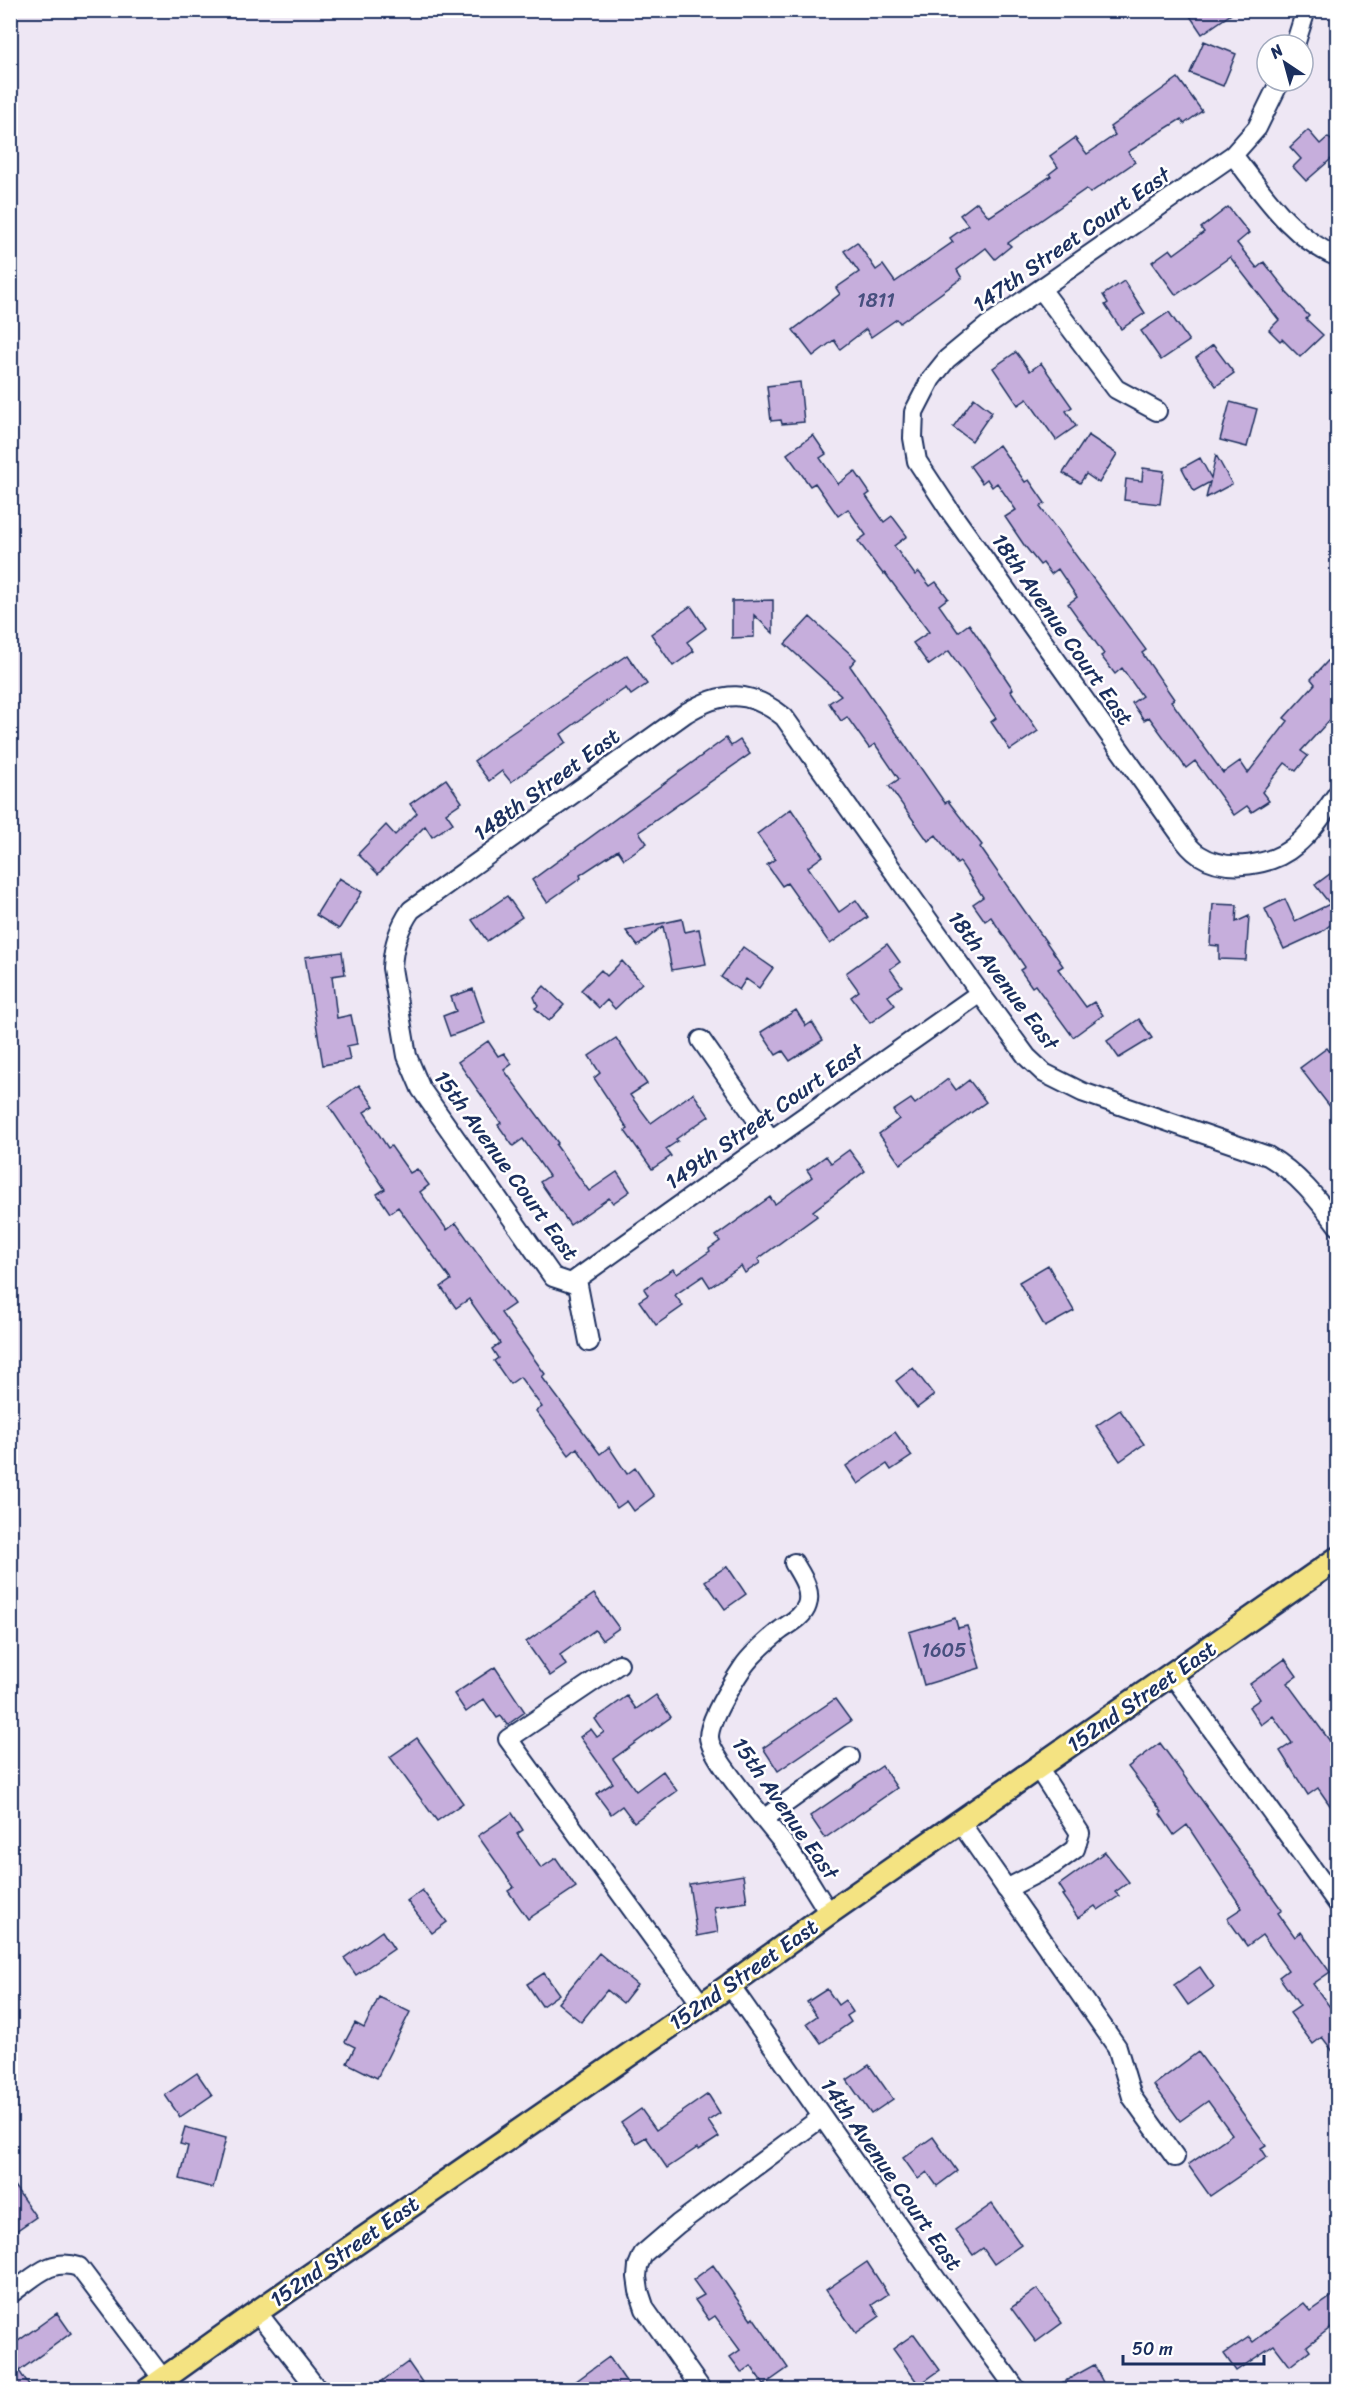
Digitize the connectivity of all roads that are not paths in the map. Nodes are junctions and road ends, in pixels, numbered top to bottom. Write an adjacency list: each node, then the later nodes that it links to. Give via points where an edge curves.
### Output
1 (1303, 12): 2 (street)
2 (1298, 33)
3 (1274, 93): 4 (street, 147th Street Court East, via 1257,128)
4 (1233, 155): 5 (street, via 1298,234); 6 (street, 147th Street Court East)
5 (1338, 257)
6 (1041, 289): 7 (street, via 1116,390); 8 (street, 147th Street Court East, via 946,359 914,412)
7 (1156, 411)
8 (915, 447): 10 (street, 18th Avenue Court East, via 917,461 950,510 1189,847 1204,858 1222,863 1252,864 1277,857 1305,836)
9 (732, 695): 11 (street, 148th Street East, via 686,713 411,910); 12 (street, 18th Avenue East, via 761,700 784,717)
10 (1338, 794)
11 (401, 929): 16 (street, 15th Avenue Court East, via 392,968 413,1075 553,1277 571,1283)
12 (980, 993): 14 (street, 149th Street Court East); 15 (street, 18th Avenue East, via 1027,1057 1044,1073 1082,1092 1268,1156 1304,1185)
13 (701, 1040): 14 (street)
14 (771, 1140): 16 (street, 149th Street Court East)
15 (1338, 1226)
16 (577, 1280): 17 (street, 15th Avenue Court East)
17 (589, 1342)
18 (1338, 1558): 21 (main road, 152nd Street East)
19 (794, 1563): 24 (street, 15th Avenue East, via 806,1585 807,1607 743,1667 709,1736 723,1766)
20 (619, 1664): 30 (street, via 508,1739)
21 (1172, 1674): 23 (main road, 152nd Street East); 27 (street)
22 (850, 1757): 24 (street)
23 (1038, 1768): 25 (main road, 152nd Street East); 26 (street, via 1080,1833 1075,1849)
24 (765, 1818): 28 (street, 15th Avenue East)
25 (960, 1822): 26 (street); 28 (main road, 152nd Street East)
26 (1006, 1889): 32 (street, via 1117,2047 1132,2097)
27 (1338, 1904)
28 (830, 1913): 29 (main road, 152nd Street East)
29 (730, 1985): 30 (main road, 152nd Street East); 31 (street, 14th Avenue Court East)
30 (700, 2004): 34 (main road, 152nd Street East)
31 (822, 2117): 37 (street, via 643,2254 638,2266 639,2291 650,2316); 38 (street, 14th Avenue Court East)
32 (1175, 2157)
33 (10, 2294): 35 (street, via 62,2262 79,2267)
34 (257, 2312): 35 (main road, 152nd Street East); 36 (street)
35 (156, 2384)
36 (318, 2390)
37 (702, 2390)
38 (1017, 2390)

